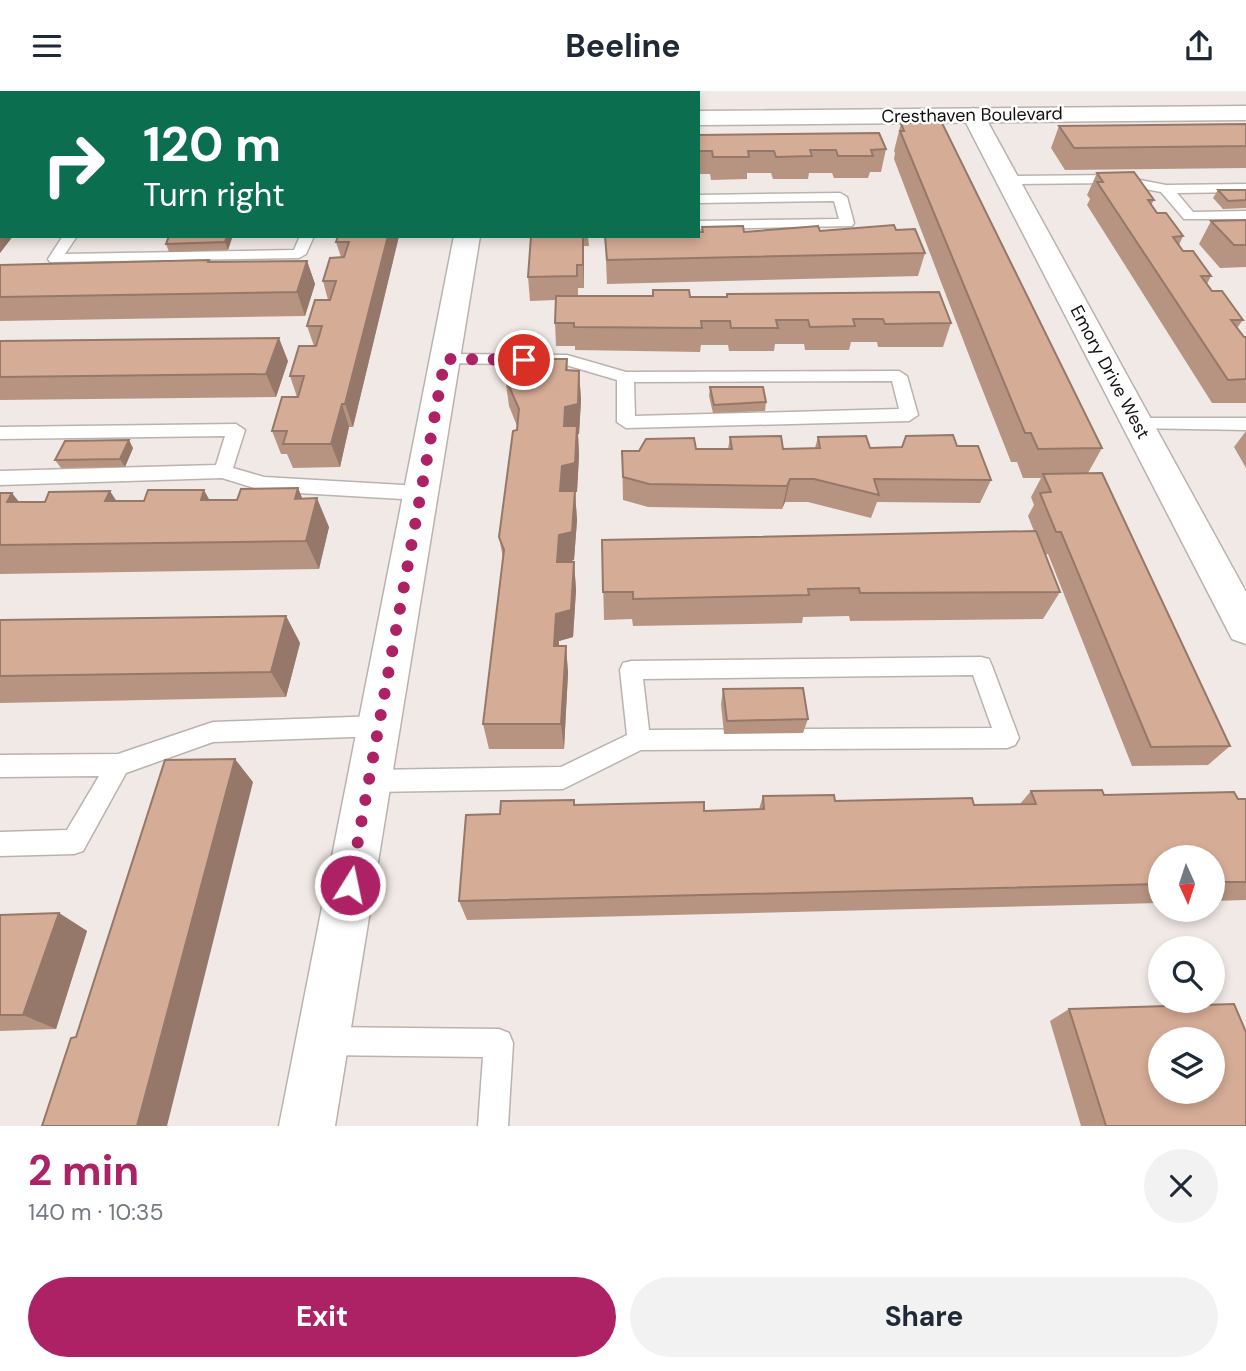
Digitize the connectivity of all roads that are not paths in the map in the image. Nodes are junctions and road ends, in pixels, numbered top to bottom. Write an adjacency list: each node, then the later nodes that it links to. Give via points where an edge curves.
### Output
1 (1246, 113): 2 (street, Cresthaven Boulevard)
2 (973, 115): 3 (street, Cresthaven Boulevard); 4 (street, Emory Drive West)
3 (700, 118)
4 (1007, 180): 6 (lane, via 1114,179); 15 (street, Emory Drive West)
5 (1246, 188): 6 (lane)
6 (1166, 189): 8 (lane, via 1189,216)
7 (700, 199): 9 (lane, via 840,197 848,223)
8 (1246, 215)
9 (700, 225)
10 (69, 238): 11 (lane, via 55,258 299,254)
11 (306, 238)
12 (467, 238): 13 (street)
13 (445, 359): 14 (lane, via 566,360); 20 (street)
14 (625, 377): 14 (lane, via 626,422 909,415 899,376)
15 (1138, 424): 16 (lane); 21 (street, Emory Drive West)
16 (1246, 424)
17 (0, 433): 18 (lane, via 236,430)
18 (223, 471): 19 (lane); 20 (lane, via 264,484)
19 (0, 478)
20 (420, 493): 22 (street)
21 (1246, 628)
22 (379, 726): 24 (lane, via 213,732); 26 (street)
23 (639, 740): 23 (lane, via 804,739 1007,738 981,666 631,670); 26 (lane, via 563,778)
24 (118, 765): 25 (lane); 27 (lane, via 74,842)
25 (0, 766)
26 (369, 781): 28 (street)
27 (0, 844)
28 (322, 1041): 29 (street); 30 (lane, via 499,1043)
29 (307, 1126)
30 (494, 1126)

